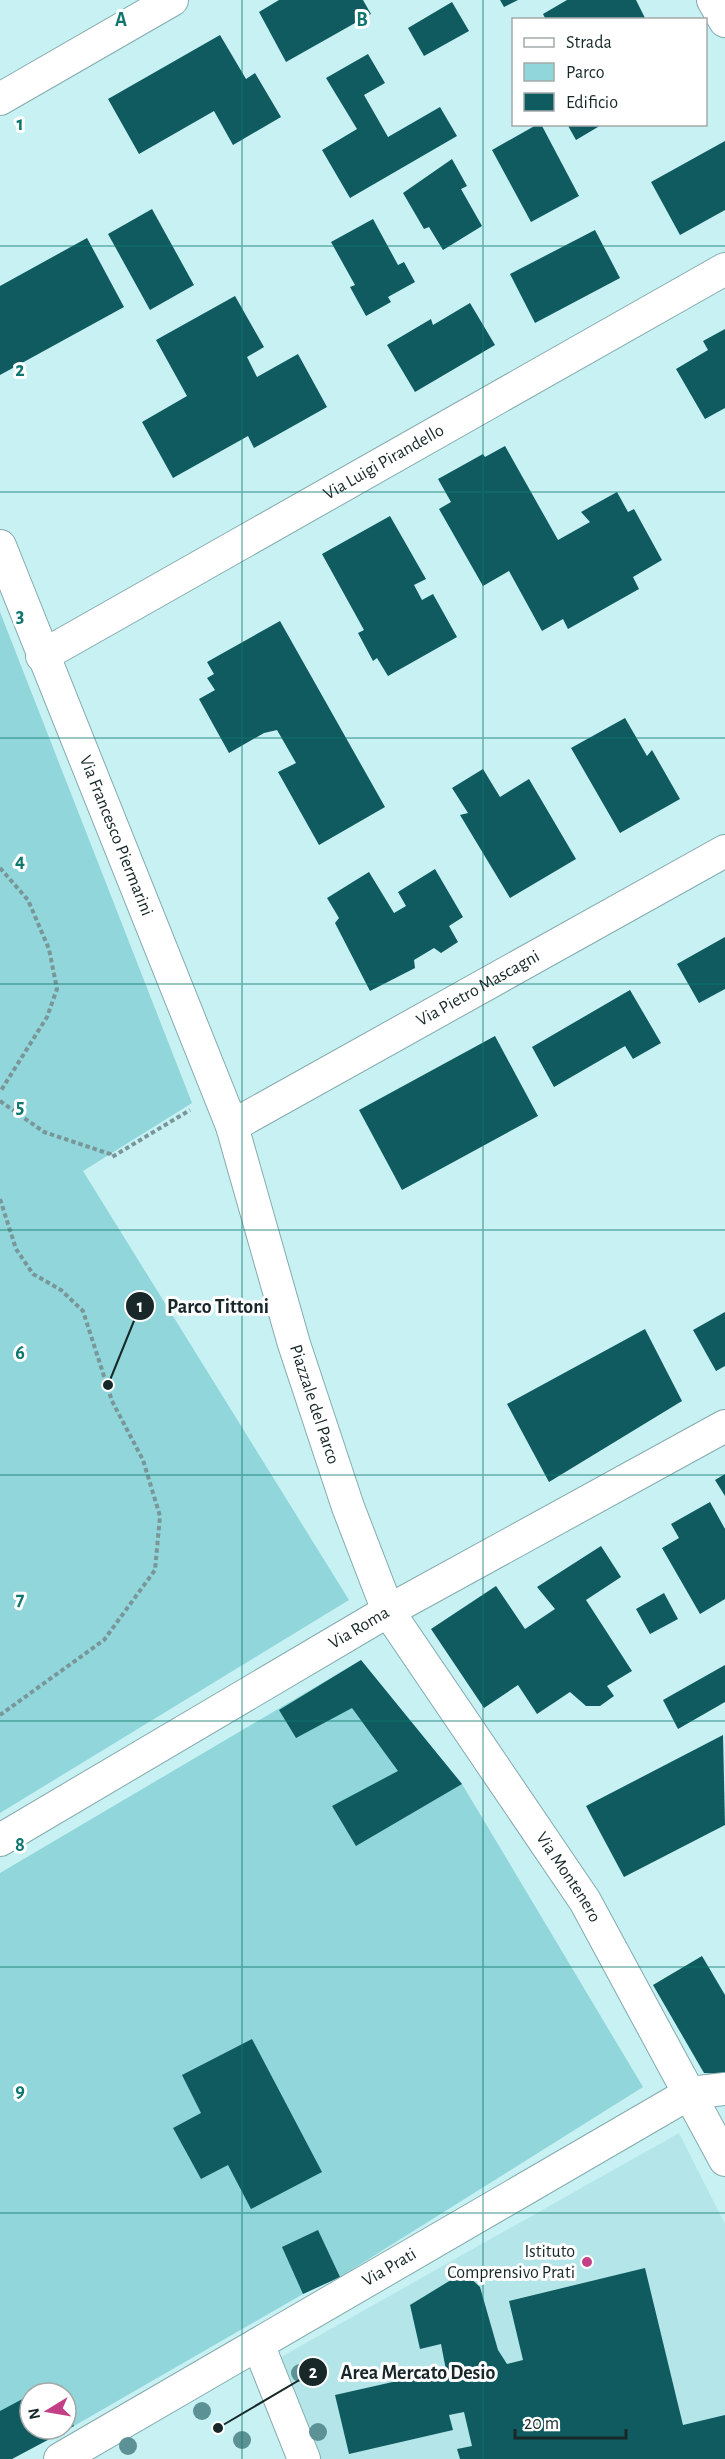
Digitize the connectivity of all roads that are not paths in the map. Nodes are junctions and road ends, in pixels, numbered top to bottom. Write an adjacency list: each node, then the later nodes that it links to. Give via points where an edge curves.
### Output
1 (172, 0): 4 (street)
2 (713, 0): 3 (street)
3 (725, 21)
4 (0, 99)
5 (725, 269): 7 (street, Via Luigi Pirandello)
6 (0, 546): 7 (street, Via Francesco Piermarini)
7 (42, 656): 9 (street, Via Francesco Piermarini)
8 (725, 851): 9 (street, Via Pietro Mascagni)
9 (232, 1126): 11 (street, Piazzale del Parco, via 294,1344 348,1507)
10 (725, 1426): 11 (street, Via Roma)
11 (388, 1611): 12 (street, Via Roma); 14 (street, Via Montenero, via 585,1901)
12 (0, 1840)
13 (725, 2089): 14 (street, Via Prati)
14 (690, 2093): 15 (street, Via Montenero); 16 (street, Via Prati)
15 (725, 2160)
16 (258, 2344): 17 (street, Via Prati); 18 (street)
17 (60, 2459)
18 (304, 2459)

